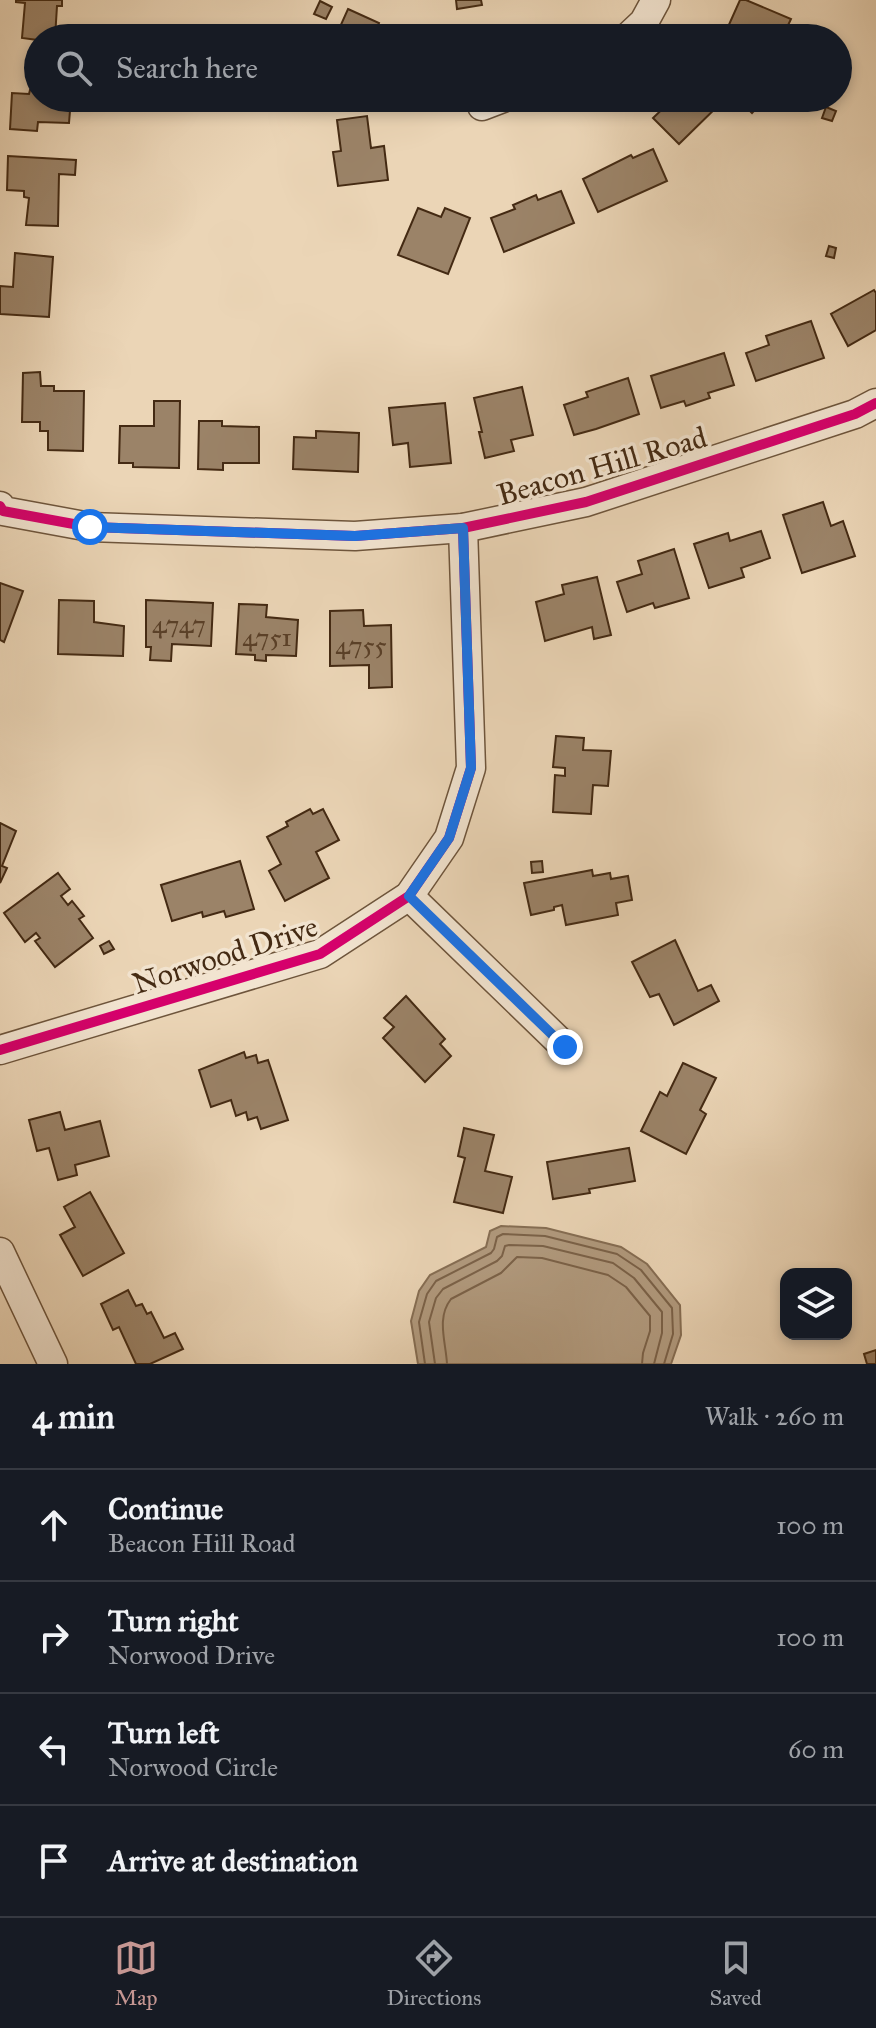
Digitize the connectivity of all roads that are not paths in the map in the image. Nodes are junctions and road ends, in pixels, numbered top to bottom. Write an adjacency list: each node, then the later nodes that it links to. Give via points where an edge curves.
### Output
1 (656, 0): 2 (street)
2 (642, 24)
3 (876, 403): 5 (street, Beacon Hill Road, via 586,502)
4 (0, 506): 5 (street, Beacon Hill Road, via 3,511 90,527 355,536)
5 (463, 528): 6 (street, Norwood Drive, via 471,768 449,838)
6 (409, 896): 7 (street); 8 (street, Norwood Drive, via 320,954)
7 (565, 1047)
8 (0, 1050)
9 (0, 1252): 10 (street)
10 (53, 1364)

